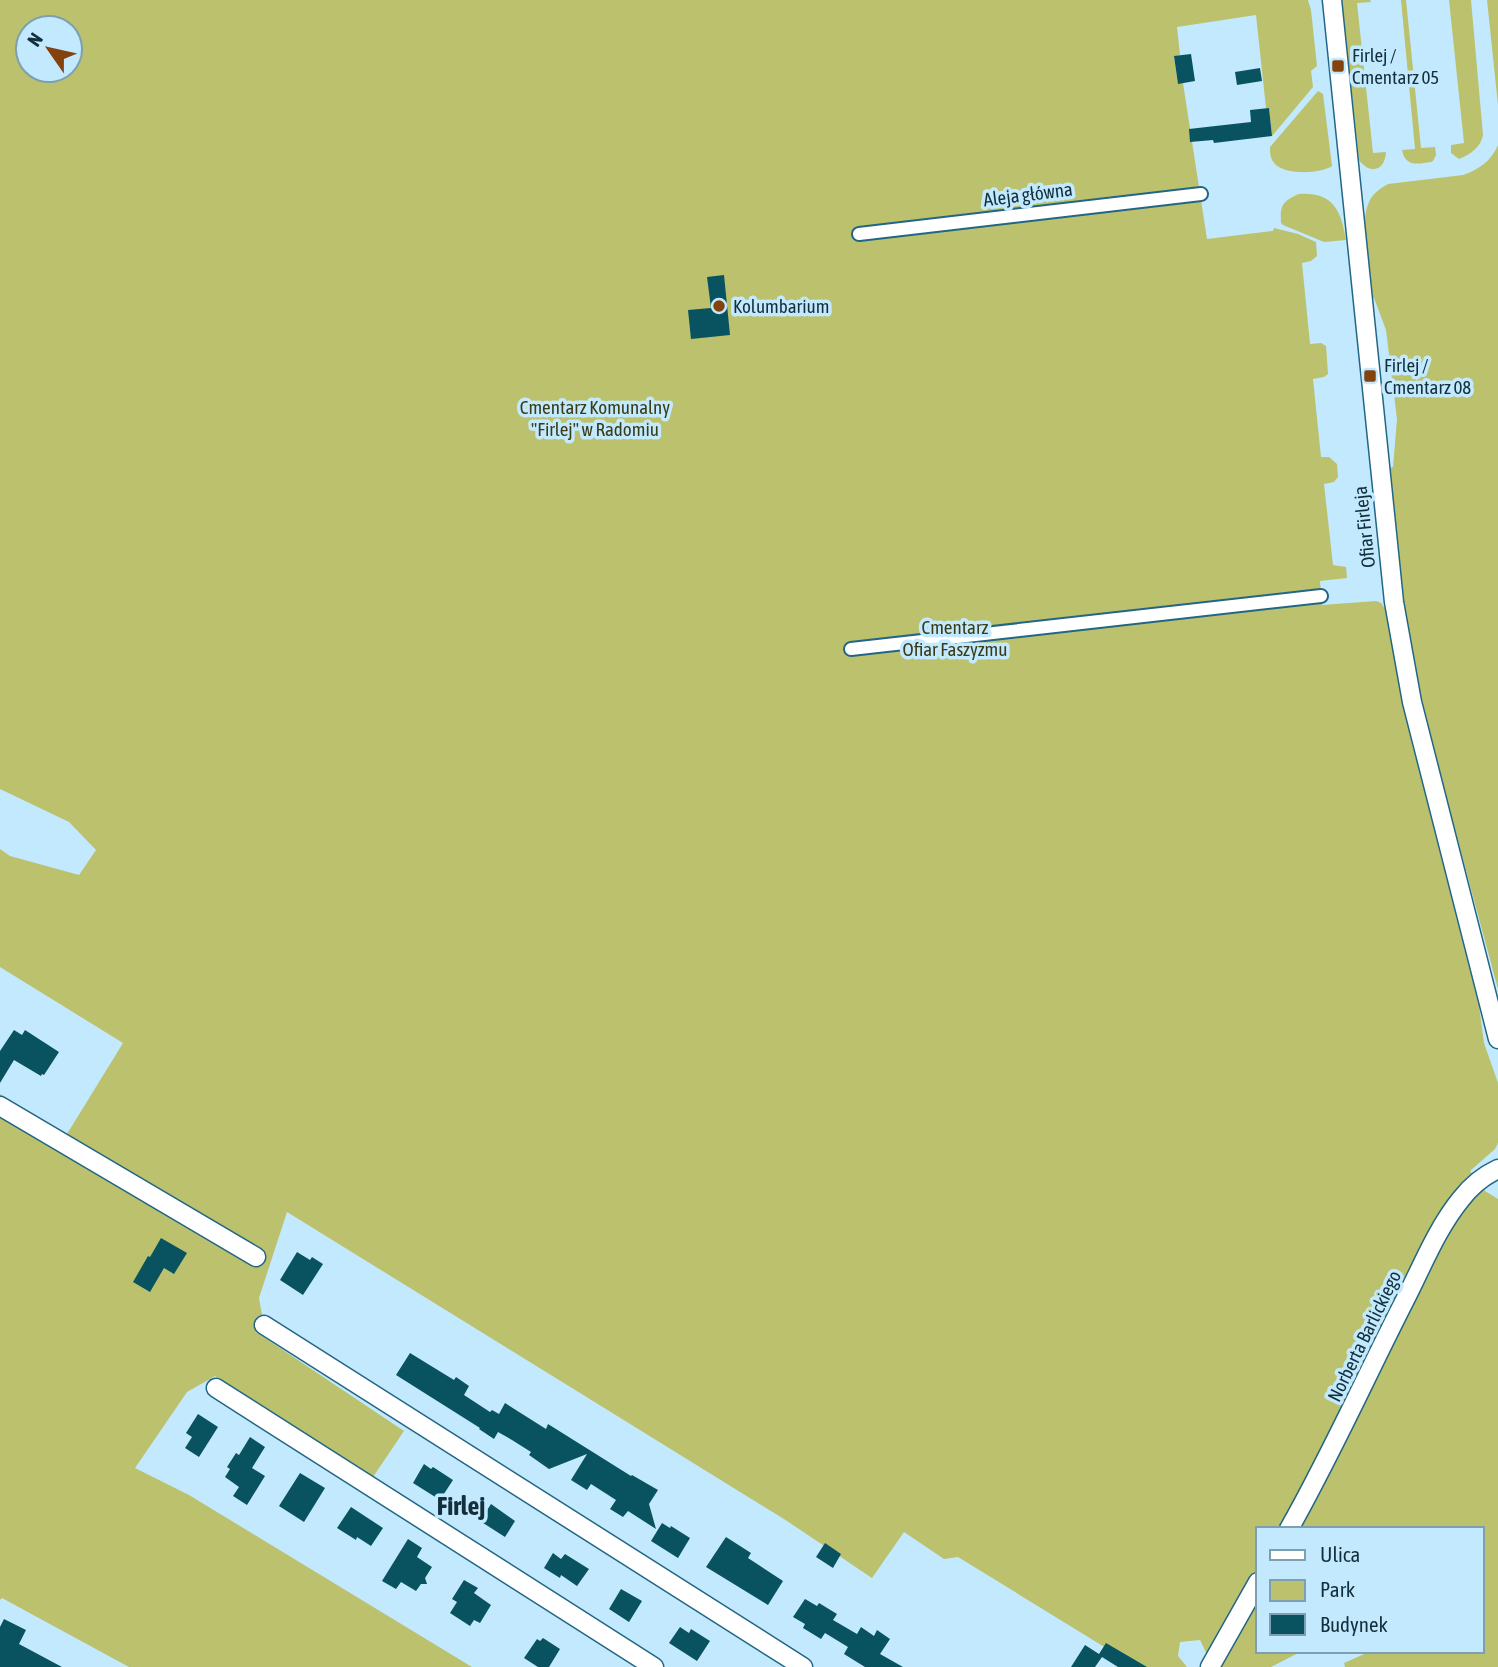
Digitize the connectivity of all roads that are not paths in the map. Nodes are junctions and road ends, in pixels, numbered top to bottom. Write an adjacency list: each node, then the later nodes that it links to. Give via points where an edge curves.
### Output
1 (1332, 0): 6 (street, Ofiar Firleja, via 1394,602 1418,724)
2 (1201, 194): 3 (street, Aleja główna)
3 (859, 234)
4 (1321, 596): 5 (street)
5 (851, 649)
6 (1498, 1039)
7 (0, 1106): 9 (street)
8 (1496, 1171): 12 (street, Norberta Barlickiego, via 1459,1200 1439,1233)
9 (256, 1257)
10 (264, 1325): 15 (street)
11 (216, 1388): 14 (street)
12 (1290, 1527)
13 (1256, 1586): 16 (street)
14 (654, 1667)
15 (803, 1667)
16 (1210, 1667)

